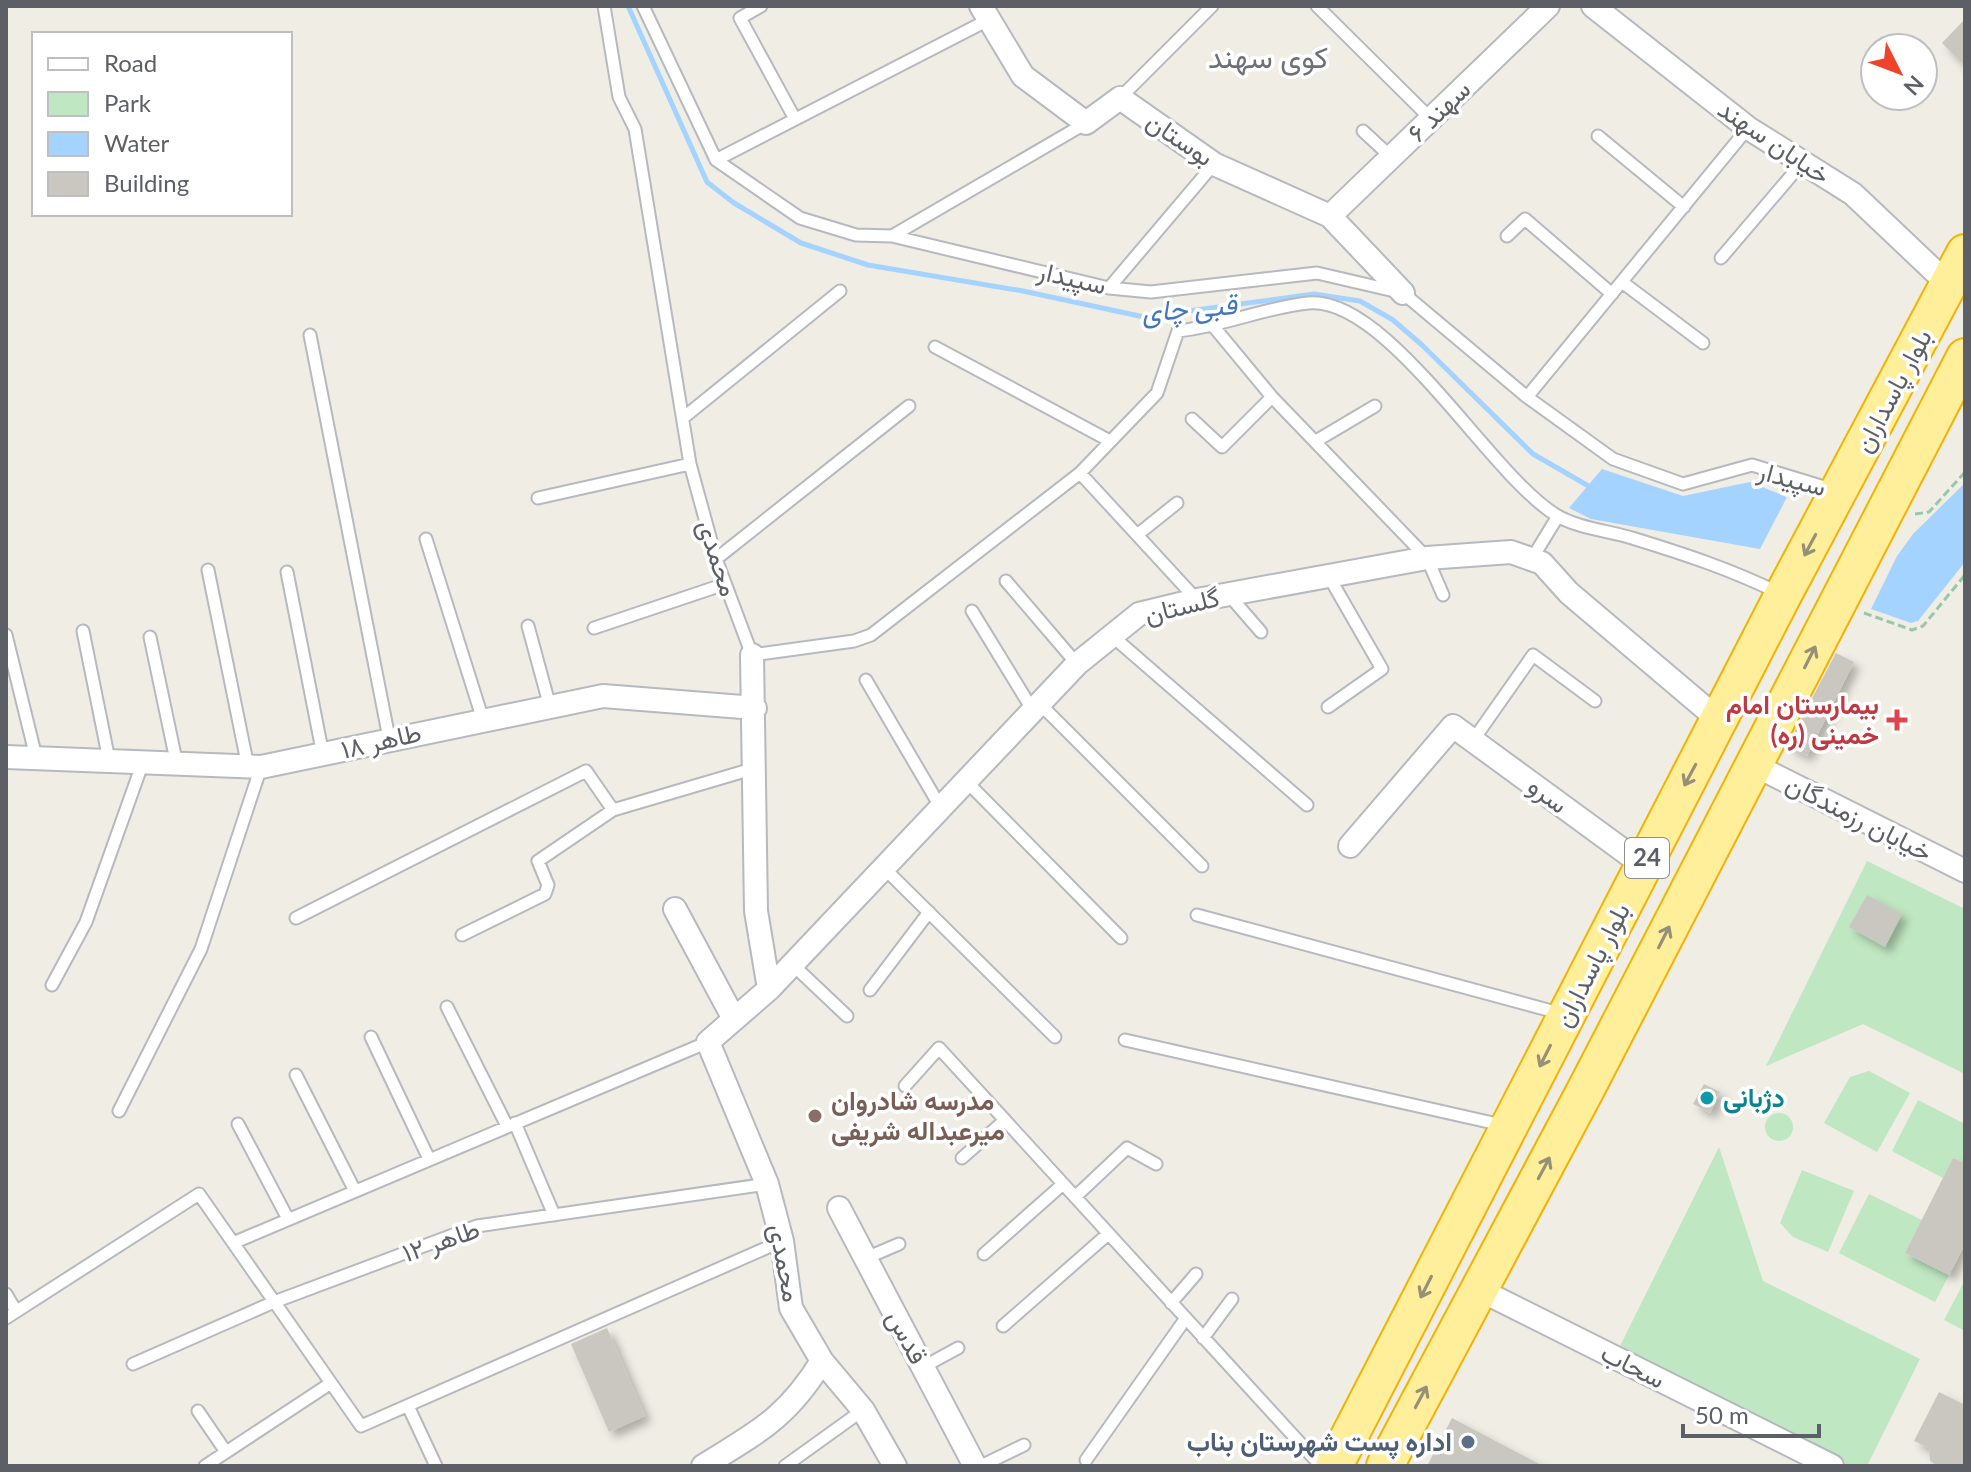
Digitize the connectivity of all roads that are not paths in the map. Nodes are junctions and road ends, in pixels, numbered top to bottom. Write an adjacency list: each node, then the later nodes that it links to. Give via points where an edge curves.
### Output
1 (604, 6): 40 (lane, محمدی, via 619,97 635,129)
2 (643, 6): 17 (lane)
3 (761, 6): 10 (lane, via 740,18)
4 (1212, 6): 9 (lane)
5 (1317, 6): 11 (lane)
6 (1548, 6): 11 (street, سهند ۶)
7 (1593, 6): 13 (street, خیابان سهند)
8 (984, 13): 10 (lane); 12 (street, via 1023,76)
9 (1120, 98): 12 (street, بوستان); 19 (street, بوستان)
10 (795, 119): 17 (lane)
11 (1431, 119): 16 (street, سهند ۶)
12 (1086, 123): 22 (lane)
13 (1748, 128): 18 (street, خیابان سهند); 20 (lane)
14 (1363, 131): 16 (lane)
15 (1598, 136): 20 (lane)
16 (1391, 157): 21 (street, سهند ۶)
17 (716, 160): 22 (lane, سپیدار, via 800,218 856,235)
18 (1802, 163): 24 (lane); 25 (street, خیابان سهند)
19 (1214, 164): 21 (street, بوستان); 27 (lane)
20 (1684, 207): 26 (lane)
21 (1330, 216): 29 (street, بوستان)
22 (892, 236): 27 (lane, سپیدار)
23 (1507, 236): 30 (lane, via 1525,219)
24 (1721, 258)
25 (1957, 269): 46 (highway, بلوار پاسداران / 24)
26 (1622, 282): 30 (lane); 33 (lane)
27 (1109, 288): 29 (lane, سپیدار, via 1151,292 1317,273)
28 (840, 291): 40 (lane)
29 (1403, 293): 37 (lane, سپیدار)
30 (1612, 294): 37 (lane)
31 (1214, 327): 36 (lane); 42 (lane, via 1178,331 1157,393); 49 (lane, via 1310,302 1359,319)
32 (310, 335): 82 (lane)
33 (1703, 343)
34 (935, 347): 42 (lane)
35 (1965, 357): 90 (highway, بلوار پاسداران / 24, one-way to 35)
36 (1272, 397): 41 (lane, via 1222,447); 43 (lane)
37 (1527, 397): 46 (lane, سپیدار, via 1613,459 1683,484 1752,465)
38 (909, 406): 54 (lane)
39 (1375, 406): 43 (lane)
40 (683, 418): 44 (lane, محمدی)
41 (1192, 419)
42 (1110, 441): 45 (lane)
43 (1316, 441): 53 (lane)
44 (690, 464): 47 (lane); 54 (lane, محمدی)
45 (1080, 473): 50 (lane); 72 (lane, via 871,635)
46 (1838, 492): 62 (highway, بلوار پاسداران / 24, one-way to 62)
47 (538, 498)
48 (1177, 503): 50 (lane)
49 (1558, 516): 52 (lane); 62 (lane, via 1719,564)
50 (1137, 535): 63 (lane)
51 (426, 539): 80 (lane)
52 (1533, 557): 53 (street, گلستان, via 1511,552); 81 (street)
53 (1427, 558): 57 (street, گلستان); 61 (lane)
54 (716, 559): 59 (lane, محمدی)
55 (208, 570): 91 (lane)
56 (287, 572): 84 (lane)
57 (1328, 575): 60 (street, گلستان); 78 (lane, via 1382,669)
58 (1006, 581): 73 (lane)
59 (725, 584): 66 (lane); 72 (lane, محمدی)
60 (1228, 594): 63 (street, گلستان); 68 (lane)
61 (1443, 595)
62 (1783, 595): 81 (highway, بلوار پاسداران / 24)
63 (1197, 600): 70 (street, گلستان, via 1139,614)
64 (972, 611): 76 (lane)
65 (528, 626): 77 (lane)
66 (594, 628)
67 (83, 631): 87 (lane)
68 (1261, 632)
69 (6, 635): 86 (lane)
70 (1110, 635): 73 (street, گلستان); 94 (lane)
71 (150, 637): 89 (lane)
72 (752, 655): 79 (street, محمدی)
73 (1077, 664): 76 (street, گلستان)
74 (866, 680): 95 (lane)
75 (1595, 701): 83 (lane, via 1533,655)
76 (1035, 706): 93 (street, گلستان); 99 (lane)
77 (550, 707): 79 (street, طاهر ۱۸, via 603,696); 80 (street, طاهر ۱۸)
78 (1328, 707)
79 (755, 708): 92 (street, محمدی)
80 (483, 720): 82 (street, طاهر ۱۸)
81 (1719, 720): 98 (highway, بلوار پاسداران / 24, one-way to 98)
82 (389, 738): 84 (street, طاهر ۱۸)
83 (1474, 739): 97 (street, سرو, via 1453,726); 98 (street, سرو)
84 (323, 755): 91 (street, طاهر ۱۸)
85 (6, 757): 86 (street, طاهر ۱۸)
86 (36, 757): 87 (street, طاهر ۱۸)
87 (109, 760): 88 (street, طاهر ۱۸)
88 (143, 762): 89 (street, طاهر ۱۸); 109 (lane, via 86,922)
89 (177, 765): 91 (street, طاهر ۱۸)
90 (1754, 765): 101 (street, خیابان رزمندگان); 144 (highway, بلوار پاسداران / 24, one-way to 90)
91 (254, 767): 122 (lane, via 201,949)
92 (752, 769): 96 (lane); 110 (street, محمدی, via 756,911)
93 (966, 781): 95 (street, گلستان); 107 (lane)
94 (1307, 805)
95 (941, 808): 100 (street, گلستان)
96 (613, 810): 105 (lane, via 586,771); 106 (lane, via 538,861 548,885 545,894)
97 (1350, 846)
98 (1643, 865): 113 (highway, بلوار پاسداران / 24)
99 (1202, 866)
100 (884, 868): 103 (lane); 108 (street, گلستان)
101 (1965, 871)
102 (675, 909): 115 (street)
103 (929, 912): 111 (lane); 117 (lane)
104 (1197, 915): 113 (lane)
105 (296, 918)
106 (462, 935)
107 (1121, 938)
108 (792, 964): 110 (street, گلستان); 114 (lane)
109 (52, 985)
110 (769, 989): 115 (street, گلستان)
111 (870, 990)
112 (447, 1007): 125 (lane)
113 (1566, 1014): 126 (highway, بلوار پاسداران / 24, one-way to 126)
114 (847, 1016)
115 (734, 1019): 119 (street, گلستان)
116 (371, 1037): 128 (lane)
117 (1055, 1037)
118 (1125, 1040): 126 (lane)
119 (708, 1042): 125 (lane); 130 (street, محمدی)
120 (296, 1075): 132 (lane)
121 (905, 1086): 123 (lane, via 939,1048)
122 (119, 1111)
123 (1005, 1120): 127 (lane); 131 (lane)
124 (238, 1124): 136 (lane)
125 (511, 1124): 128 (lane); 135 (lane)
126 (1508, 1127): 171 (highway, بلوار پاسداران / 24, one-way to 171)
127 (962, 1158)
128 (429, 1159): 132 (lane)
129 (1156, 1164): 133 (lane, via 1127,1148)
130 (767, 1184): 135 (lane, طاهر ۱۲); 138 (street, محمدی)
131 (1063, 1184): 133 (lane); 141 (lane)
132 (355, 1191): 136 (lane)
133 (1075, 1197): 137 (lane)
134 (839, 1208): 142 (street, قدس)
135 (554, 1215): 147 (lane, طاهر ۱۲, via 477,1226)
136 (288, 1219): 139 (lane)
137 (1108, 1234): 148 (lane); 151 (lane)
138 (782, 1241): 154 (street, محمدی, via 791,1308); 158 (lane)
139 (233, 1243): 147 (lane); 149 (lane, via 199,1194)
140 (899, 1244): 142 (lane)
141 (984, 1254)
142 (866, 1258): 156 (street, قدس)
143 (1196, 1274): 148 (lane)
144 (1478, 1289): 172 (highway, بلوار پاسداران / 24, one-way to 144); 173 (street, سحاب)
145 (6, 1294): 149 (lane)
146 (1232, 1299): 152 (lane)
147 (274, 1302): 155 (lane, طاهر ۱۲); 157 (lane)
148 (1171, 1303): 150 (lane)
149 (11, 1314)
150 (1186, 1318): 152 (lane); 163 (lane)
151 (1003, 1326)
152 (1203, 1338): 170 (lane)
153 (958, 1348): 156 (lane)
154 (822, 1361): 159 (street, محمدی); 166 (street, via 801,1396 777,1420)
155 (133, 1364)
156 (923, 1367): 169 (street, قدس)
157 (331, 1383): 158 (lane, via 361,1426); 162 (lane)
158 (408, 1406): 165 (lane)
159 (863, 1410): 167 (lane); 168 (street, محمدی)
160 (198, 1411): 162 (lane)
161 (1024, 1445): 169 (lane)
162 (226, 1452): 164 (lane)
163 (1086, 1460)
164 (205, 1466)
165 (436, 1466)
166 (703, 1466)
167 (785, 1466)
168 (895, 1466)
169 (978, 1466)
170 (1321, 1466)
171 (1334, 1466)
172 (1385, 1466)
173 (1832, 1466)

